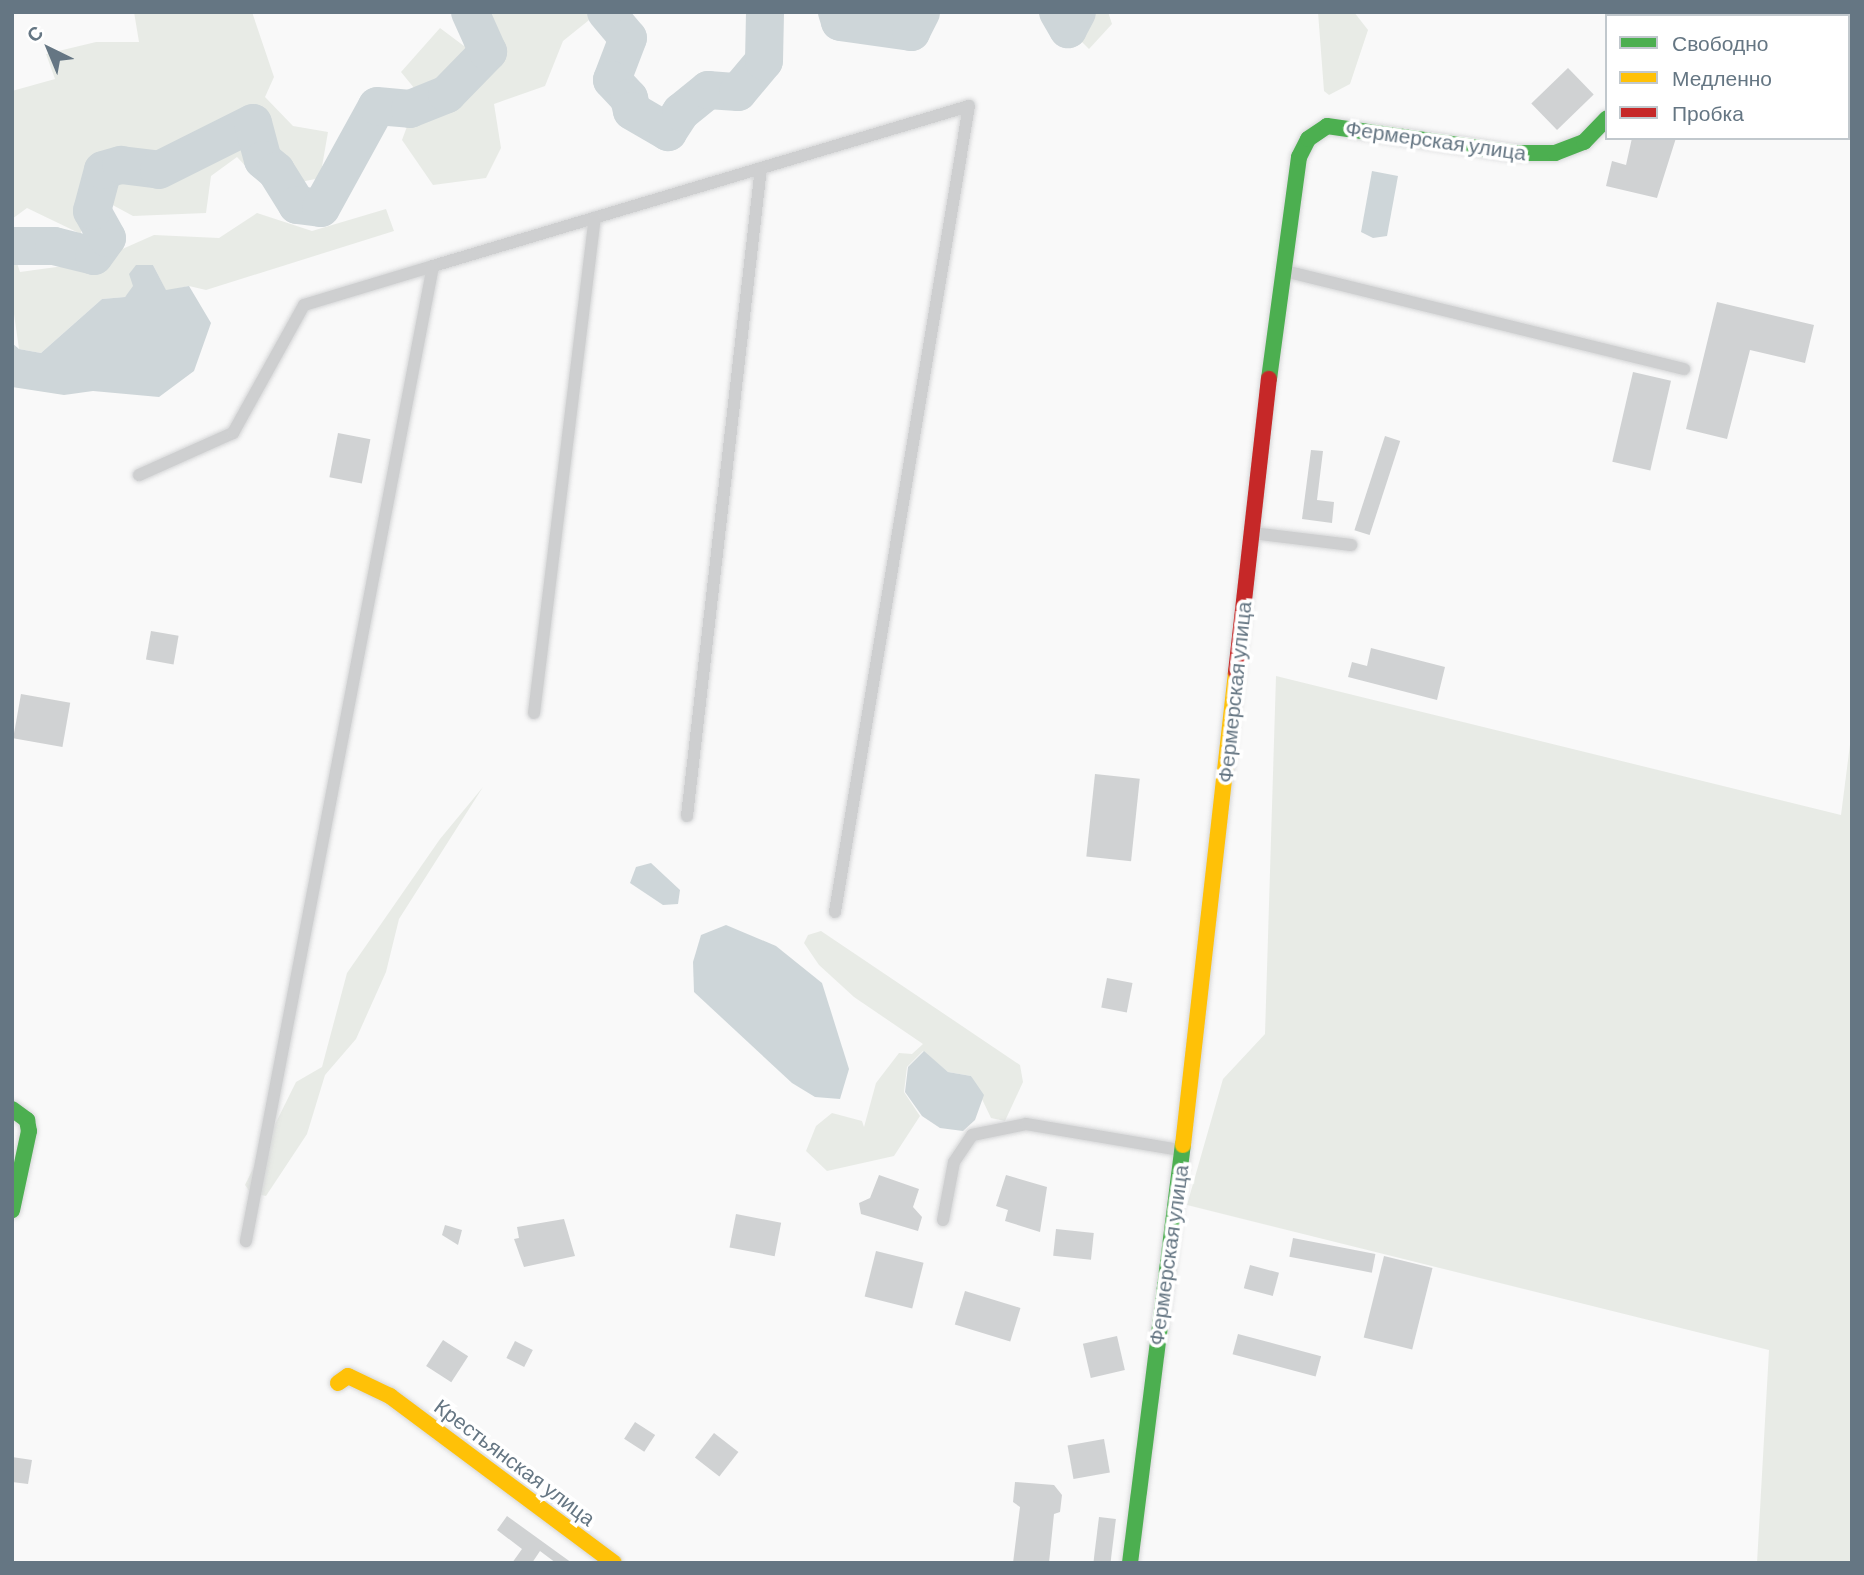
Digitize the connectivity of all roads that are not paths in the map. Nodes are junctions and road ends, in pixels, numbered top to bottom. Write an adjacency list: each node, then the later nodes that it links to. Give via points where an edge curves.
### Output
1 (1605, 120): 5 (street, Фермерская улица, via 1572,149 1541,154 1320,127 1299,157)
2 (761, 168): 3 (lane); 11 (lane); 12 (lane, via 969,106)
3 (595, 218): 4 (lane); 10 (lane)
4 (433, 266): 7 (lane, via 304,305 233,433); 17 (lane)
5 (1281, 270): 6 (lane); 8 (street, Фермерская улица)
6 (1684, 369)
7 (139, 475)
8 (1252, 533): 9 (lane); 14 (street, Фермерская улица)
9 (1351, 545)
10 (534, 713)
11 (687, 816)
12 (835, 912)
13 (12, 1109): 15 (street, via 22,1113 29,1131)
14 (1182, 1150): 16 (lane, via 1026,1124 972,1135 954,1162); 20 (street, Фермерская улица)
15 (12, 1210)
16 (943, 1220)
17 (246, 1241)
18 (338, 1383): 19 (street, Крестьянская улица, via 348,1376 390,1396)
19 (614, 1563)
20 (1130, 1563)

